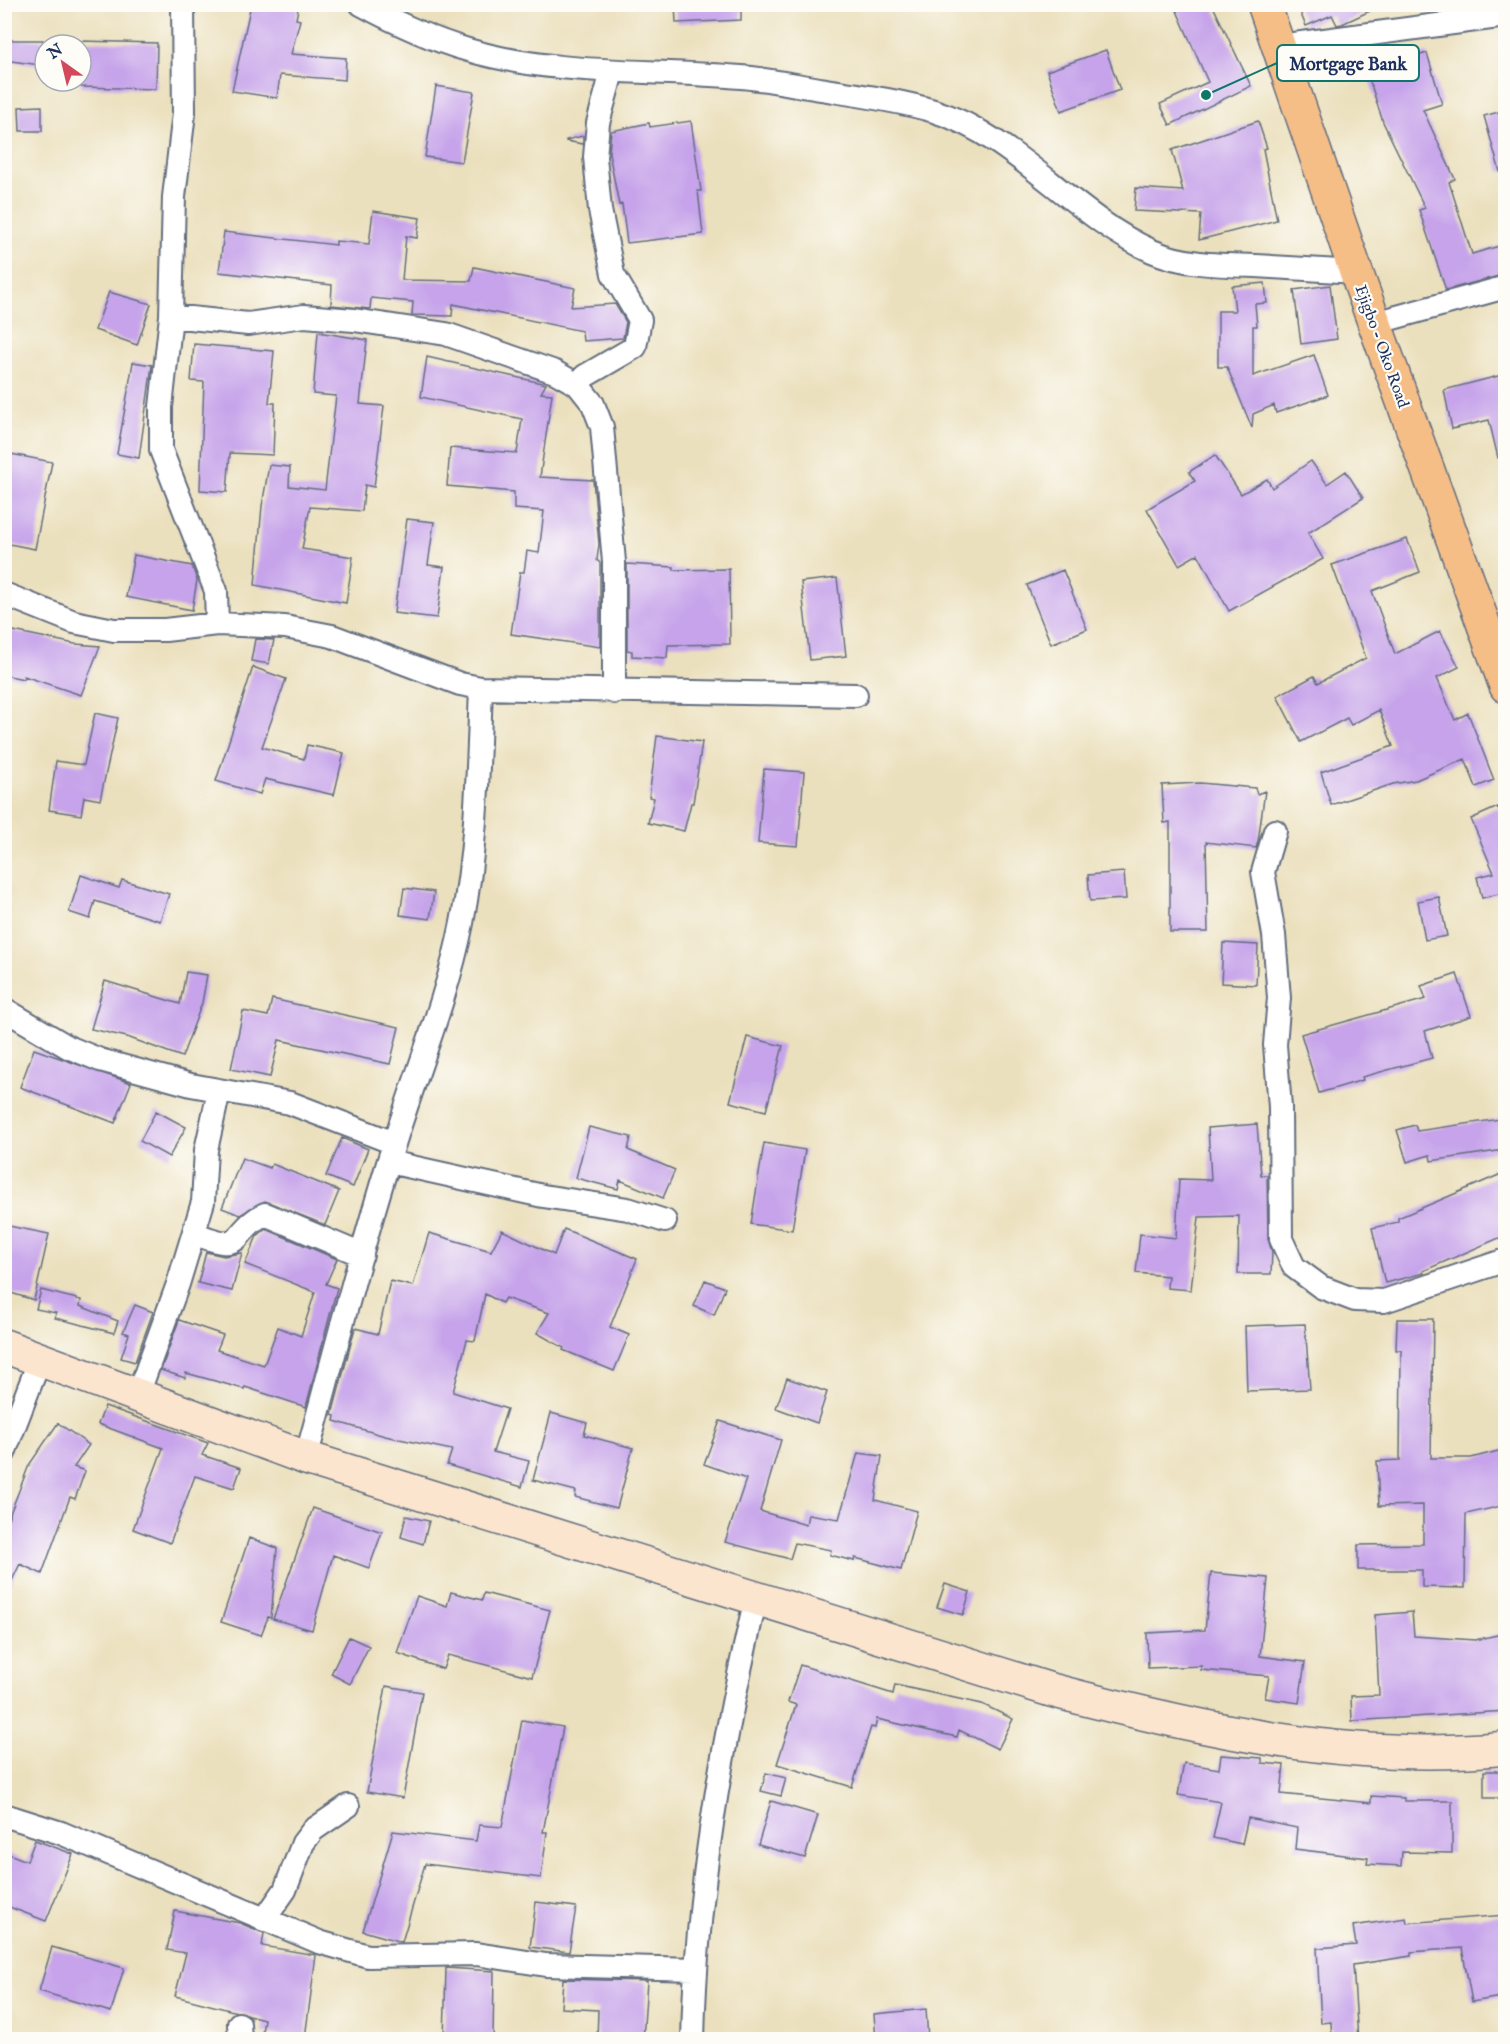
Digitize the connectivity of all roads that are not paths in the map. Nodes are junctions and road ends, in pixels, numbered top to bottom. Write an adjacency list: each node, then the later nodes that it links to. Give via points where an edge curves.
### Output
1 (183, 4): 9 (street, via 184,113 174,197)
2 (361, 4): 6 (street, via 407,30 469,51 537,65)
3 (1264, 4): 5 (main road, Ejigbo - Oko Road)
4 (1506, 16): 5 (street)
5 (1279, 45): 7 (main road, Ejigbo - Oko Road)
6 (612, 72): 7 (street, via 741,77 935,111 970,127 1103,221 1167,257 1213,264); 11 (street, via 598,123 595,157 600,210 613,274 640,320 635,346 585,376)
7 (1356, 272): 10 (main road, Ejigbo - Oko Road)
8 (1506, 287): 10 (street)
9 (171, 316): 11 (street, via 248,324 304,316 446,334 555,372); 13 (street, via 161,407 161,450 216,591)
10 (1375, 323): 14 (main road, Ejigbo - Oko Road)
11 (579, 385): 16 (street, via 593,404 602,427 614,562)
12 (4, 594): 13 (street, via 74,622 114,630)
13 (217, 624): 15 (street, via 285,627 332,636 460,684)
14 (1506, 686)
15 (481, 688): 16 (street); 21 (street, via 477,787 462,921 432,1036)
16 (615, 692): 17 (street)
17 (856, 695)
18 (1275, 831): 25 (street, via 1263,872 1279,998 1275,1045 1280,1107 1281,1239 1294,1267 1321,1287 1355,1300 1384,1301)
19 (4, 1009): 20 (street, via 68,1047 100,1060)
20 (219, 1091): 21 (street, via 290,1103); 23 (street, via 206,1150 203,1202)
21 (392, 1152): 22 (street, via 543,1196 628,1209); 24 (street)
22 (665, 1221)
23 (194, 1233): 24 (street, via 229,1243 239,1238 254,1219 265,1214); 28 (street)
24 (362, 1256): 30 (street)
25 (1506, 1260)
26 (4, 1346): 27 (street)
27 (40, 1359): 28 (street); 29 (street)
28 (137, 1397): 30 (street)
29 (4, 1453)
30 (306, 1458): 31 (street)
31 (756, 1598): 32 (street, via 1121,1708 1276,1739 1372,1752); 36 (street, via 719,1780)
32 (1506, 1748)
33 (348, 1806): 35 (street, via 313,1830 303,1843 285,1890)
34 (4, 1815): 35 (street, via 61,1833)
35 (264, 1920): 36 (street, via 368,1956 476,1954 546,1965)
36 (695, 1969): 37 (street)
37 (693, 2040)

